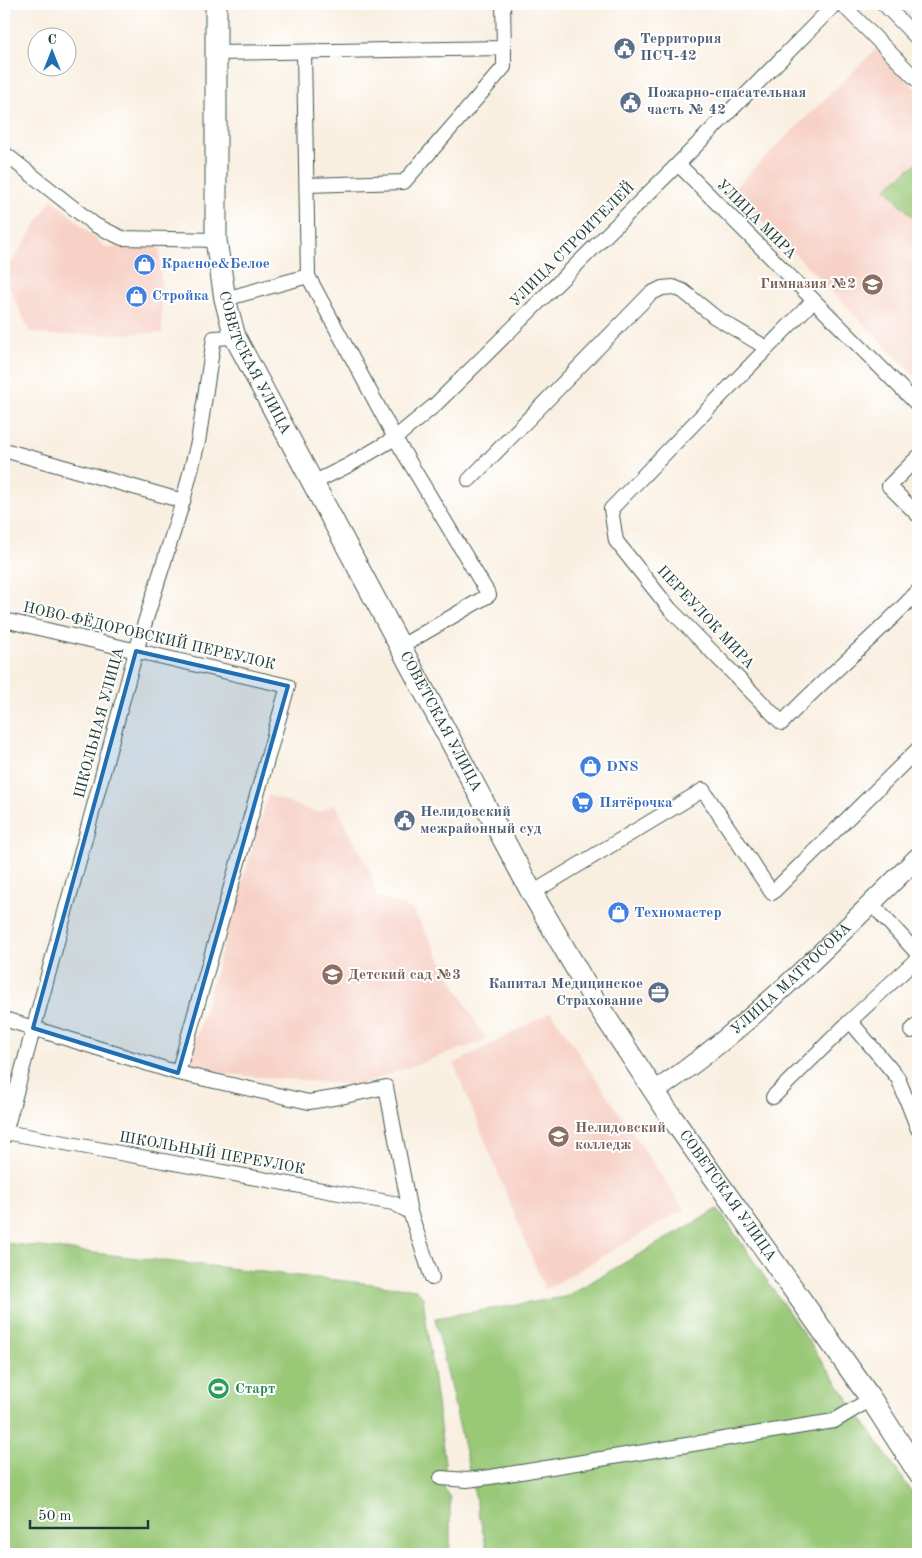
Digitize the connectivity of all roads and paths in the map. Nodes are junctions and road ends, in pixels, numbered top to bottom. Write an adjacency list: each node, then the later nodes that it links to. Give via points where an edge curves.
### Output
1 (216, 4): 9 (main road, СОВЕТСКАЯ УЛИЦА)
2 (503, 4): 7 (street)
3 (835, 4): 12 (street, УЛИЦА СТРОИТЕЛЕЙ)
4 (842, 4): 10 (street)
5 (884, 4): 6 (street)
6 (918, 39)
7 (504, 48): 8 (street); 13 (street, via 504,67 404,182)
8 (304, 52): 9 (street); 13 (street)
9 (216, 53): 14 (main road, СОВЕТСКАЯ УЛИЦА)
10 (918, 81)
11 (4, 153): 14 (street, via 95,224 122,238)
12 (678, 164): 17 (street, УЛИЦА МИРА); 21 (street, УЛИЦА СТРОИТЕЛЕЙ, via 435,405)
13 (307, 185): 15 (street)
14 (216, 240): 16 (main road, СОВЕТСКАЯ УЛИЦА)
15 (308, 276): 16 (street); 21 (street)
16 (225, 299): 18 (main road, СОВЕТСКАЯ УЛИЦА)
17 (813, 301): 19 (street, ПЕРЕУЛОК МИРА); 20 (street, УЛИЦА МИРА)
18 (235, 337): 25 (main road, СОВЕТСКАЯ УЛИЦА); 26 (street, ШКОЛЬНАЯ УЛИЦА, via 214,338 198,442)
19 (767, 348): 24 (street, via 715,317 683,291 673,287 662,288 650,294); 28 (street, ПЕРЕУЛОК МИРА, via 611,509 616,541 670,609 782,723)
20 (918, 405)
21 (395, 438): 25 (street, УЛИЦА СТРОИТЕЛЕЙ); 30 (street, via 489,595)
22 (4, 450): 26 (street)
23 (918, 457): 27 (street, via 889,486)
24 (469, 480)
25 (313, 483): 30 (main road, СОВЕТСКАЯ УЛИЦА)
26 (183, 501): 31 (street, ШКОЛЬНАЯ УЛИЦА)
27 (918, 515)
28 (918, 591)
29 (4, 620): 31 (street, НОВО-ФЁДОРОВСКИЙ ПЕРЕУЛОК)
30 (400, 647): 34 (main road, СОВЕТСКАЯ УЛИЦА)
31 (136, 651): 40 (street, ШКОЛЬНАЯ УЛИЦА); 41 (street, НОВО-ФЁДОРОВСКИЙ ПЕРЕУЛОК, via 288,686)
32 (918, 749): 34 (street, via 772,892 703,790)
33 (918, 857): 35 (main road, УЛИЦА МАТРОСОВА)
34 (532, 893): 42 (main road, СОВЕТСКАЯ УЛИЦА, via 595,1001)
35 (872, 903): 36 (street); 42 (main road, УЛИЦА МАТРОСОВА, via 767,1002 684,1072)
36 (918, 954)
37 (918, 958): 39 (street)
38 (4, 1019): 40 (street)
39 (850, 1021): 43 (street); 44 (street, via 898,1078)
40 (33, 1028): 41 (street); 45 (street, ШКОЛЬНАЯ УЛИЦА)
41 (178, 1073): 46 (street, via 309,1102 386,1087)
42 (654, 1092): 48 (main road, СОВЕТСКАЯ УЛИЦА)
43 (773, 1097)
44 (918, 1130)
45 (4, 1135): 46 (street, ШКОЛЬНЫЙ ПЕРЕУЛОК, via 393,1203)
46 (410, 1212): 47 (street)
47 (432, 1278)
48 (871, 1399): 49 (main road, СОВЕТСКАЯ УЛИЦА); 50 (street, via 834,1420 482,1478)
49 (918, 1472)
50 (442, 1478)

